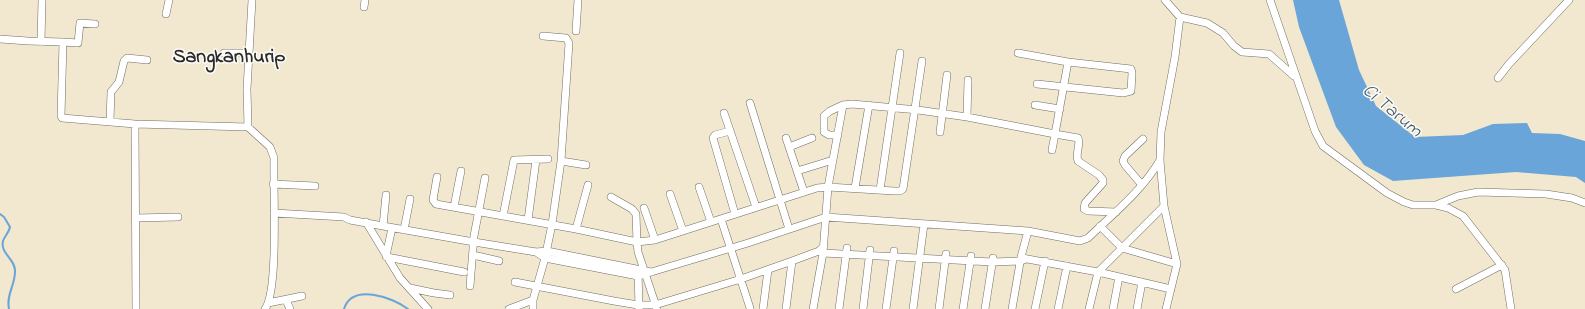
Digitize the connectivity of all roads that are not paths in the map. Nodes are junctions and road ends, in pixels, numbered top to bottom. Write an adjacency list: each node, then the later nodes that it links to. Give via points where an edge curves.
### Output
1 (42, 0): 14 (street)
2 (169, 0): 8 (street)
3 (252, 0): 17 (street)
4 (578, 0): 11 (street)
5 (1165, 0): 9 (street)
6 (1270, 0): 24 (street)
7 (1569, 0): 25 (street)
8 (166, 14)
9 (1183, 18): 24 (street, via 1211,25 1242,52 1269,54); 54 (street, via 1161,132)
10 (95, 24): 15 (street, via 80,23 78,42)
11 (576, 31)
12 (543, 36): 55 (street, via 564,37 568,41)
13 (0, 38): 14 (street)
14 (41, 42): 15 (street)
15 (63, 42): 39 (street, via 61,117)
16 (900, 52): 33 (street)
17 (249, 53): 19 (street); 41 (street)
18 (1018, 53): 22 (street)
19 (224, 54)
20 (147, 60): 39 (street, via 127,58 124,61 119,82 111,92)
21 (922, 61): 35 (street)
22 (1068, 62): 28 (street); 28 (street, via 1131,69 1131,91 1123,93)
23 (947, 75): 37 (street)
24 (1296, 77): 76 (street, via 1323,146 1397,199 1413,204)
25 (1498, 78)
26 (968, 80): 38 (street)
27 (1037, 84): 28 (street)
28 (1064, 87): 34 (street)
29 (750, 104): 74 (street)
30 (844, 105): 31 (street); 45 (street); 45 (street, via 824,116 824,132)
31 (869, 105): 33 (street); 67 (street)
32 (1035, 105): 34 (street)
33 (892, 107): 35 (street); 68 (street)
34 (1060, 109): 44 (street)
35 (915, 110): 37 (street); 68 (street, via 903,189)
36 (724, 114): 42 (street)
37 (942, 114): 38 (street); 43 (street)
38 (967, 117): 44 (street)
39 (110, 122): 40 (street)
40 (135, 124): 41 (street); 88 (street)
41 (248, 127): 61 (street, via 272,151)
42 (730, 130): 79 (street); 83 (street, via 715,135 713,140)
43 (940, 132)
44 (1055, 134): 50 (street); 82 (street, via 1078,138 1078,161 1104,180 1085,203 1084,208)
45 (838, 135): 53 (street)
46 (786, 138): 49 (street)
47 (812, 138): 49 (street)
48 (1143, 139): 63 (street, via 1123,161)
49 (789, 147): 58 (street)
50 (1052, 150)
51 (548, 159): 52 (street)
52 (536, 160): 85 (street, via 513,161); 90 (street)
53 (833, 160): 58 (street); 66 (street)
54 (1160, 160): 63 (street); 77 (street)
55 (561, 161): 56 (street); 93 (street)
56 (586, 165)
57 (461, 171): 78 (street)
58 (797, 171): 69 (street)
59 (437, 177): 78 (street, via 433,203)
60 (485, 178): 81 (street)
61 (273, 184): 64 (street); 84 (street)
62 (588, 185): 98 (street)
63 (1142, 185): 82 (street)
64 (315, 186)
65 (699, 187): 92 (street)
66 (828, 187): 67 (street); 69 (street); 87 (street)
67 (855, 188): 68 (street)
68 (880, 190)
69 (804, 192): 74 (street)
70 (670, 194): 101 (street)
71 (386, 195): 95 (street)
72 (611, 197): 105 (street, via 634,212 637,220)
73 (410, 199): 100 (street)
74 (780, 200): 79 (street); 99 (street)
75 (1585, 203): 76 (street, via 1546,194 1478,192 1458,196)
76 (1436, 205): 124 (street, via 1463,216)
77 (1164, 206): 107 (street); 123 (street)
78 (454, 207): 81 (street)
79 (756, 207): 83 (street)
80 (644, 208): 103 (street)
81 (478, 211): 85 (street); 104 (street)
82 (1116, 212): 96 (street)
83 (735, 214): 89 (street)
84 (274, 216): 91 (street); 144 (street, via 273,272 271,293)
85 (503, 216): 90 (street)
86 (178, 217): 88 (street)
87 (826, 217): 94 (street); 99 (street); 108 (street)
88 (136, 218): 148 (street)
89 (721, 219): 92 (street); 106 (street)
90 (528, 220): 93 (street)
91 (366, 222): 95 (street); 114 (street)
92 (711, 222): 101 (street)
93 (552, 224): 98 (street); 113 (street)
94 (924, 224): 102 (street); 116 (street)
95 (383, 226): 97 (street)
96 (1100, 226): 102 (street, via 1088,238 1080,241); 107 (street)
97 (392, 228): 100 (street); 114 (street)
98 (576, 229): 105 (street)
99 (789, 229): 106 (street)
100 (404, 230): 104 (street)
101 (683, 231): 103 (street)
102 (1028, 231): 118 (street)
103 (655, 240): 105 (street)
104 (474, 242): 112 (street); 113 (street)
105 (637, 242): 128 (street)
106 (730, 248): 128 (street); 131 (street)
107 (1122, 248): 123 (street); 129 (street)
108 (822, 250): 109 (street); 121 (street); 156 (street)
109 (847, 251): 110 (street); 157 (street)
110 (870, 252): 111 (street); 158 (street)
111 (894, 253): 116 (street); 159 (street)
112 (473, 255): 120 (street); 134 (street)
113 (546, 255): 128 (street); 135 (street)
114 (386, 256): 127 (street); 136 (street)
115 (946, 256): 116 (street); 117 (street); 161 (street)
116 (919, 257): 160 (street)
117 (970, 258): 119 (street); 162 (street)
118 (1022, 259): 119 (street); 122 (street); 164 (street)
119 (993, 260): 163 (street)
120 (499, 261)
121 (792, 261): 126 (street); 155 (street)
122 (1045, 261): 125 (street); 165 (street)
123 (1177, 264): 137 (street)
124 (1502, 265): 138 (street); 171 (street, via 1507,277)
125 (1067, 266): 129 (street); 166 (street)
126 (768, 270): 131 (street); 154 (street)
127 (464, 272)
128 (643, 272): 145 (street); 146 (street)
129 (1098, 272): 130 (street); 167 (street)
130 (1120, 277): 133 (street); 168 (street)
131 (740, 279): 146 (street); 147 (street)
132 (516, 282): 135 (street)
133 (1142, 282): 137 (street); 169 (street)
134 (470, 286)
135 (538, 286): 142 (street); 143 (street)
136 (410, 288): 139 (street); 150 (street)
137 (1171, 289): 170 (street)
138 (1456, 289)
139 (450, 295)
140 (302, 296): 141 (street)
141 (286, 300): 144 (street); 149 (street)
142 (533, 300): 151 (street); 152 (street)
143 (614, 301): 145 (street); 153 (street)
144 (266, 306)
145 (639, 307): 146 (street)
146 (656, 307)
147 (751, 308)
148 (136, 309)
149 (290, 309)
150 (428, 309)
151 (509, 309)
152 (533, 309)
153 (616, 309)
154 (763, 309)
155 (786, 309)
156 (813, 309)
157 (839, 309)
158 (864, 309)
159 (886, 309)
160 (913, 309)
161 (939, 309)
162 (963, 309)
163 (985, 309)
164 (1012, 309)
165 (1035, 309)
166 (1058, 309)
167 (1089, 309)
168 (1113, 309)
169 (1137, 309)
170 (1166, 309)
171 (1511, 309)

